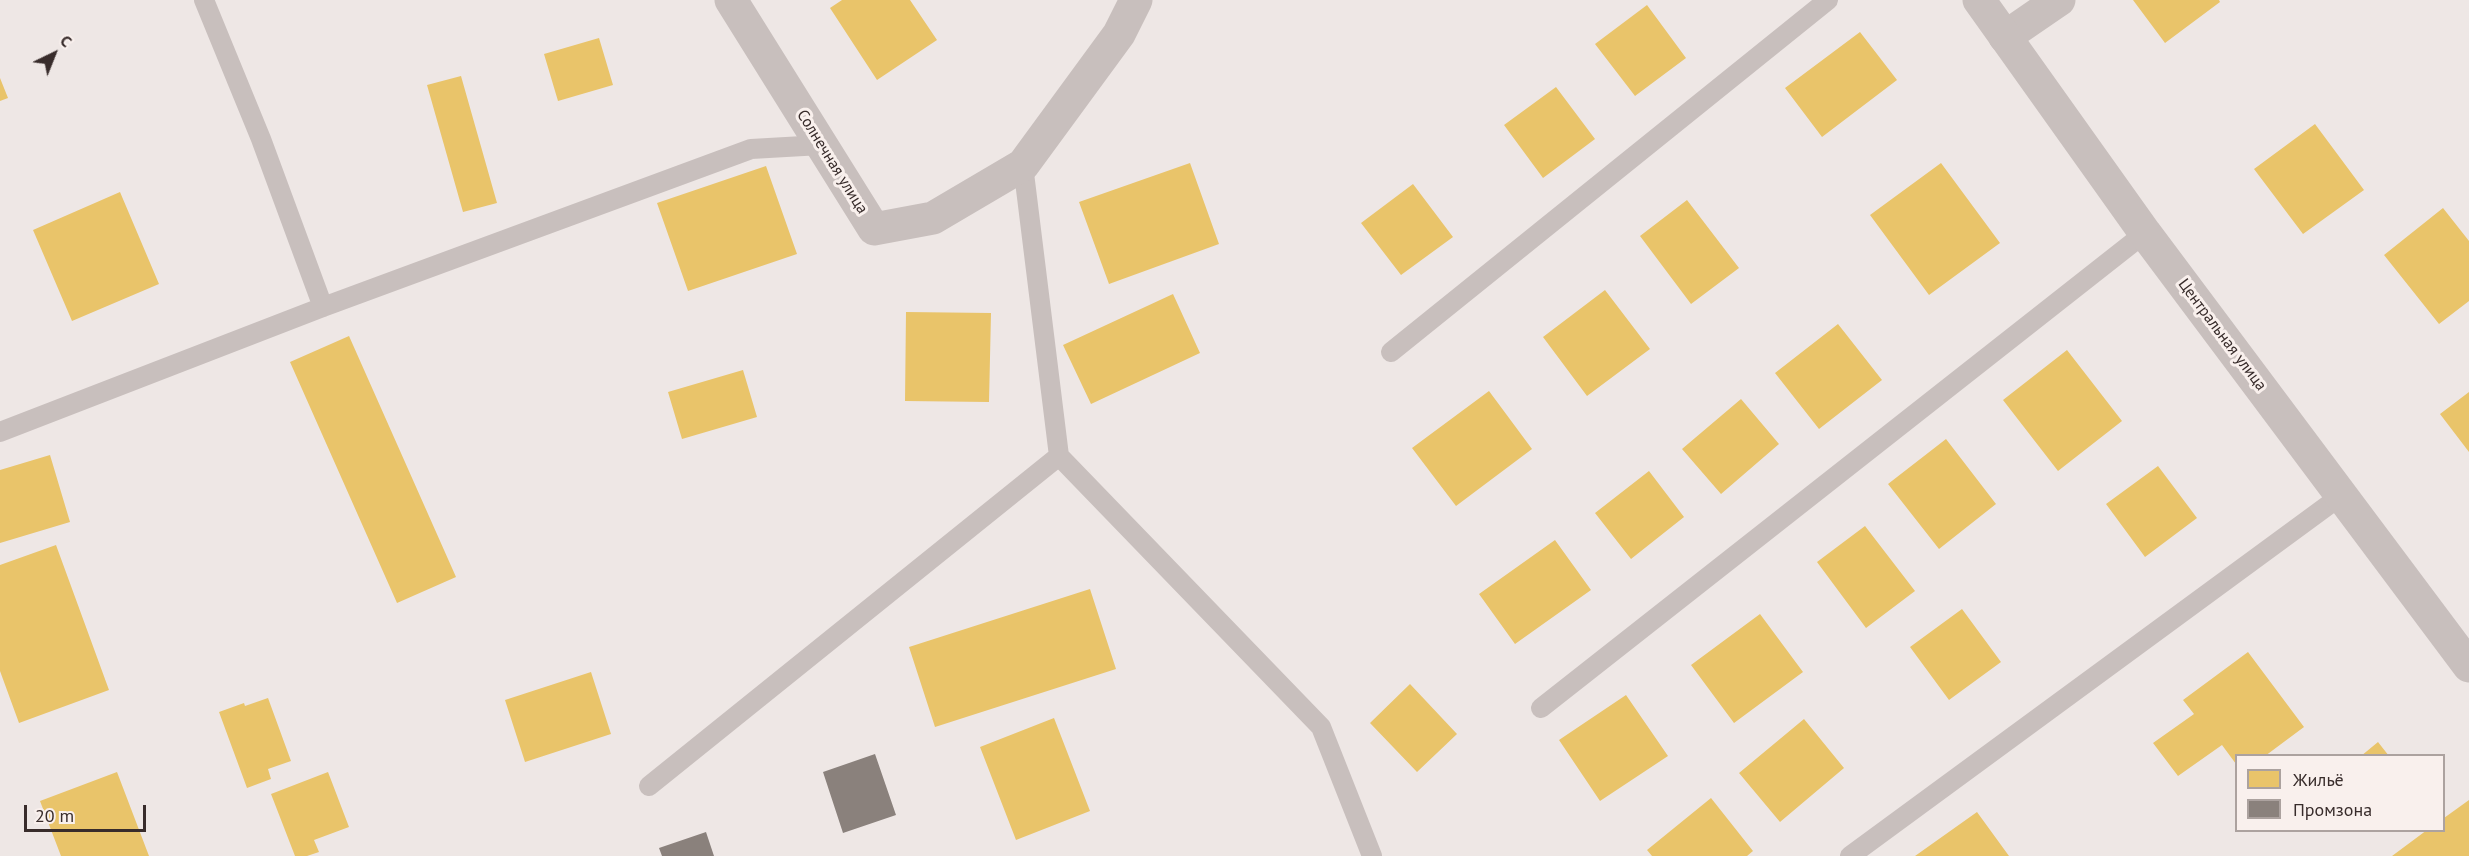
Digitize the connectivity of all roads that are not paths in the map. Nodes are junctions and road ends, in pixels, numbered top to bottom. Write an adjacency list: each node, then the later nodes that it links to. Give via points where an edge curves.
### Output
1 (204, 0): 11 (lane)
2 (731, 0): 8 (street, Солнечная улица)
3 (1136, 0): 9 (street, Солнечная улица, via 1119,34)
4 (1828, 0): 12 (lane)
5 (1979, 0): 7 (street, Центральная улица)
6 (2059, 0): 7 (street)
7 (2006, 37): 10 (street, Центральная улица)
8 (821, 145): 9 (street, Солнечная улица, via 874,229 933,218); 11 (lane, via 751,149)
9 (1023, 165): 14 (lane)
10 (2145, 233): 15 (street, Центральная улица); 17 (lane)
11 (323, 307): 13 (lane)
12 (1391, 352)
13 (0, 432)
14 (1059, 456): 18 (lane); 19 (lane, via 1321,727)
15 (2342, 495): 16 (street, Центральная улица); 20 (lane)
16 (2469, 666)
17 (1541, 708)
18 (649, 786)
19 (1372, 856)
20 (1850, 856)

